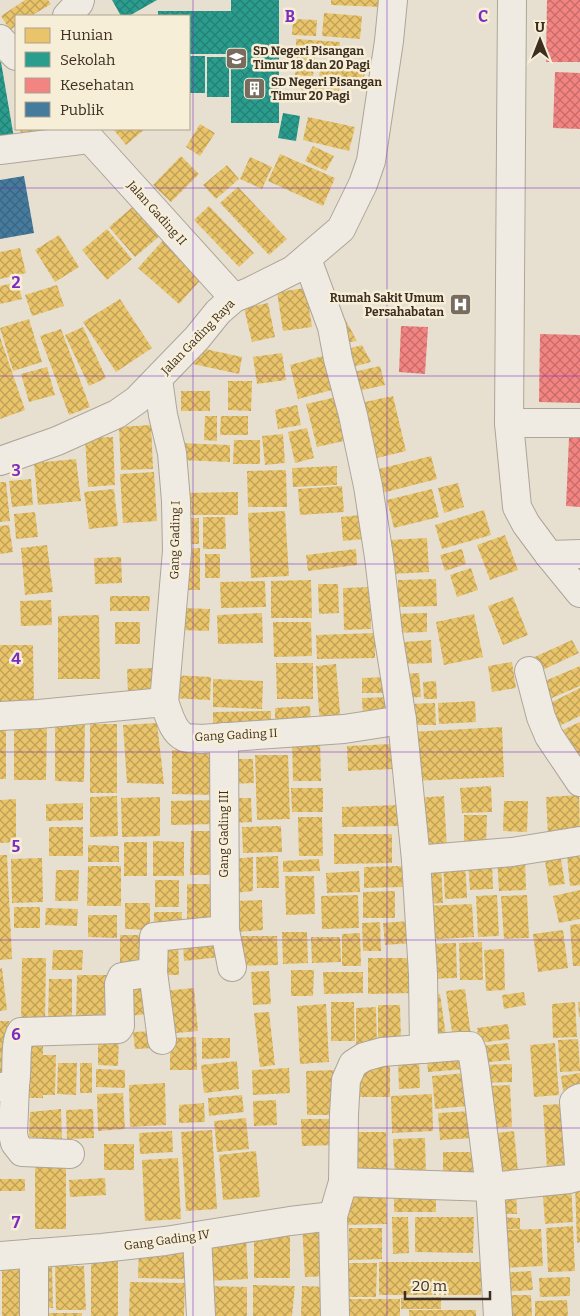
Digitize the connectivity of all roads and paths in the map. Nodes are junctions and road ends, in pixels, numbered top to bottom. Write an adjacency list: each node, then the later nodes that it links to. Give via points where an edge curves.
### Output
1 (80, 0): 4 (street)
2 (393, 0): 9 (street, Jalan Gading Raya, via 371,161 341,229)
3 (512, 0): 12 (street)
4 (68, 15)
5 (0, 38): 6 (street)
6 (15, 55)
7 (85, 134): 8 (street); 10 (street, Jalan Gading II)
8 (0, 150)
9 (307, 259): 10 (street, Jalan Gading Raya, via 293,270); 21 (street, via 332,327 368,486)
10 (234, 298): 11 (street, Jalan Gading Raya)
11 (158, 379): 14 (street, Jalan Gading Raya, via 117,414 57,441); 19 (street, Gang Gading I, via 172,453 177,551)
12 (509, 423): 13 (street); 16 (street, via 517,507)
13 (580, 424)
14 (0, 461)
15 (580, 554): 16 (street)
16 (548, 555): 17 (street)
17 (580, 593)
18 (529, 671): 23 (street, via 549,736)
19 (164, 702): 20 (street); 22 (street, Gang Gading II, via 176,730 185,737)
20 (0, 716)
21 (402, 720): 22 (street, Gang Gading II, via 344,729); 25 (street)
22 (224, 737): 26 (street, Gang Gading III)
23 (580, 782)
24 (580, 841): 25 (street, via 512,852)
25 (416, 860): 30 (street)
26 (225, 930): 27 (street, Gang Gading III); 28 (street, via 154,937)
27 (232, 967)
28 (153, 972): 29 (street); 31 (street, via 122,977 118,1029 21,1032 17,1038 17,1073)
29 (162, 1040)
30 (424, 1049): 34 (street, via 382,1052 353,1064 346,1080); 35 (street, via 470,1046)
31 (8, 1086): 33 (street, via 13,1134 22,1152)
32 (580, 1098): 35 (street, via 574,1102 580,1176)
33 (70, 1154)
34 (343, 1182): 35 (street); 36 (street)
35 (490, 1187): 43 (street)
36 (333, 1216): 37 (street, Gang Gading IV); 42 (street)
37 (197, 1236): 38 (street, Gang Gading IV); 41 (street)
38 (34, 1253): 39 (street, Gang Gading IV); 40 (street)
39 (0, 1256)
40 (34, 1316)
41 (201, 1316)
42 (335, 1316)
43 (498, 1316)

